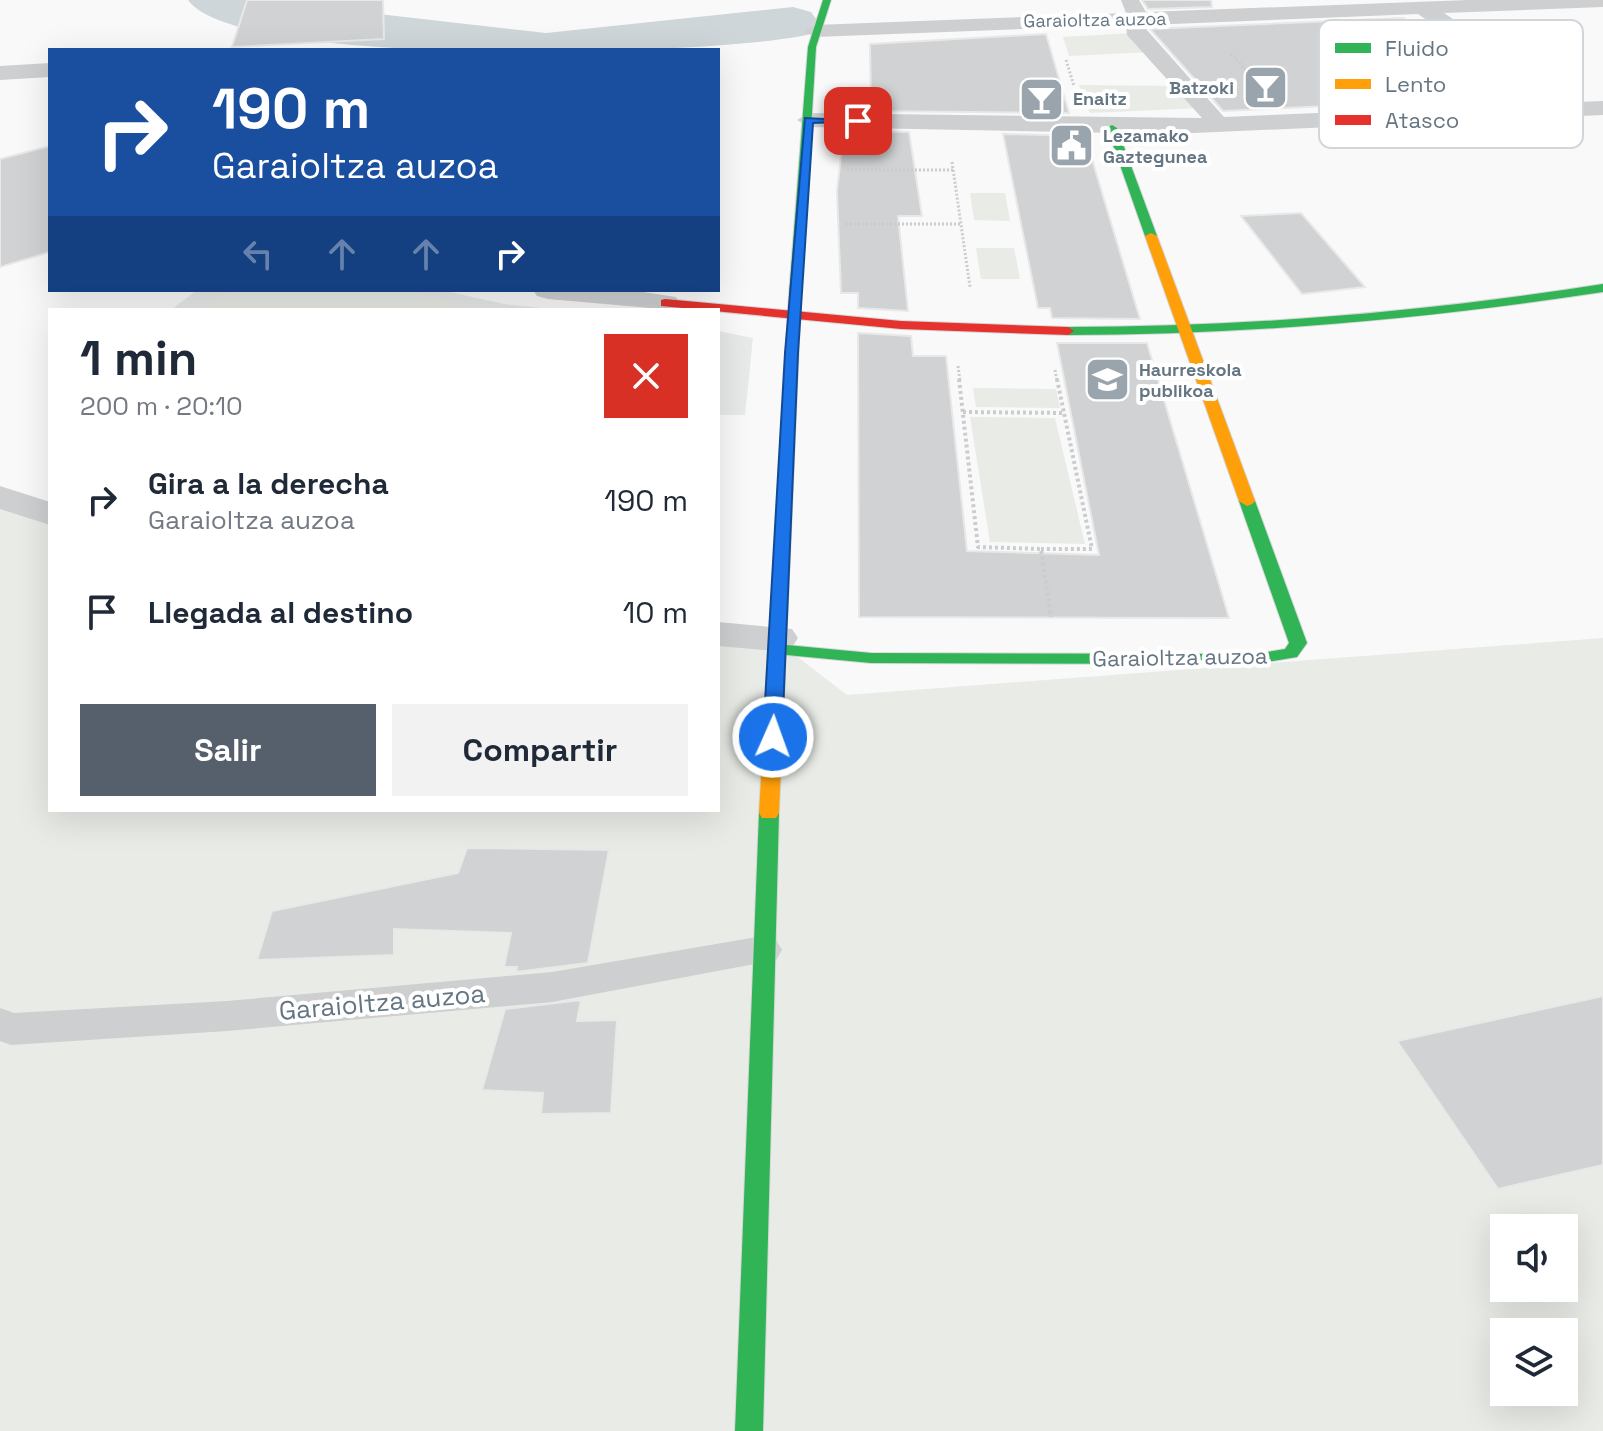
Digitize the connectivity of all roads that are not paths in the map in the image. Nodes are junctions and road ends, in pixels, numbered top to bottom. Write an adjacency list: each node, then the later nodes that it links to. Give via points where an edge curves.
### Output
1 (827, 0): 7 (street)
2 (1273, 0): 5 (street)
3 (1603, 1): 4 (street, Garaioltza auzoa)
4 (1423, 8): 5 (street, Garaioltza auzoa); 6 (street)
5 (1134, 9): 7 (street, Garaioltza auzoa); 12 (street, via 1135,30)
6 (1441, 20)
7 (815, 31): 13 (street)
8 (48, 72): 9 (street)
9 (0, 73)
10 (1603, 108): 11 (street)
11 (1583, 109)
12 (1213, 116)
13 (809, 120): 15 (street); 21 (street)
14 (1319, 120): 15 (street)
15 (1112, 128): 22 (street, Garaioltza auzoa)
16 (1601, 290): 22 (street, via 1487,309)
17 (566, 292): 18 (street)
18 (665, 303): 19 (street)
19 (708, 308)
20 (720, 309): 21 (street)
21 (794, 318): 22 (street, via 1003,333); 26 (street)
22 (1186, 333): 26 (street, Garaioltza auzoa, via 1298,643 1291,653 1256,659 902,658)
23 (0, 497): 24 (street)
24 (48, 513)
25 (720, 634): 26 (street, Garaioltza auzoa)
26 (777, 644): 27 (street)
27 (763, 950): 28 (lane, Garaioltza auzoa, via 552,987 227,1016 11,1029); 29 (street)
28 (0, 1024)
29 (749, 1431)

